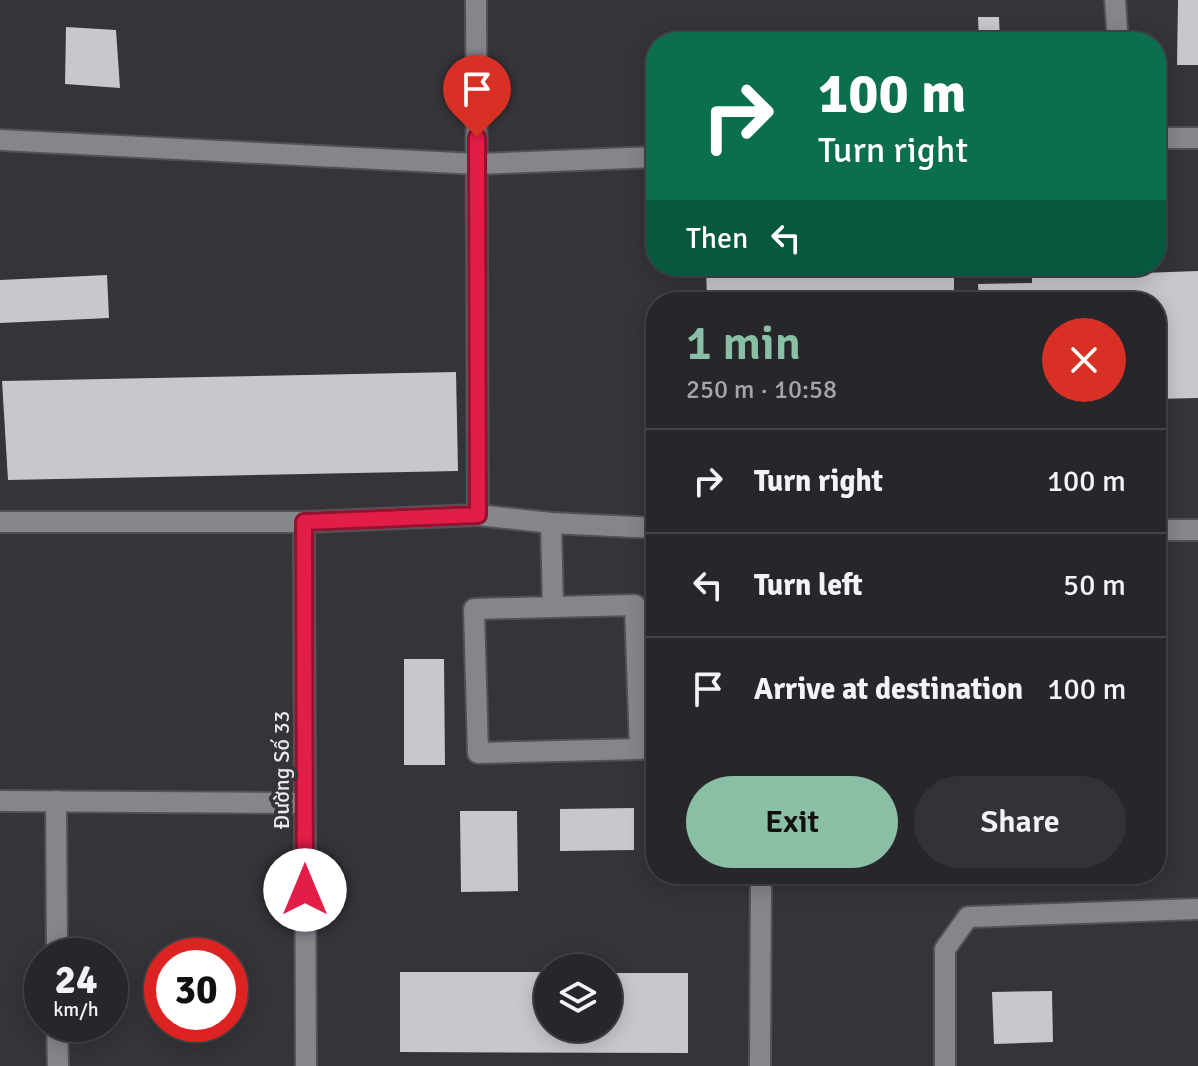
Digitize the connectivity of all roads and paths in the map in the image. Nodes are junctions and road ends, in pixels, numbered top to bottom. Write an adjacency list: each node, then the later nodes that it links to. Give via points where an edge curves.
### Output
1 (476, 0): 8 (street)
2 (1115, 0): 3 (street)
3 (1117, 32)
4 (1166, 138): 5 (street)
5 (1198, 138)
6 (0, 140): 8 (street)
7 (646, 157): 8 (street)
8 (477, 164): 9 (street)
9 (478, 515): 11 (street); 12 (street)
10 (0, 522): 11 (street)
11 (304, 522): 19 (street, Đường Số 33)
12 (551, 523): 13 (street); 16 (street)
13 (646, 528)
14 (1166, 530): 15 (street)
15 (1198, 530)
16 (553, 607): 16 (street, via 635,605 640,749 478,753 474,609)
17 (0, 801): 18 (street)
18 (56, 801): 19 (street); 22 (street)
19 (305, 803): 25 (street, Đường Số 33)
20 (761, 884): 26 (street)
21 (1198, 909): 27 (street, via 968,917 945,949)
22 (57, 938)
23 (57, 1042): 24 (street)
24 (58, 1066)
25 (306, 1066)
26 (760, 1066)
27 (945, 1066)

